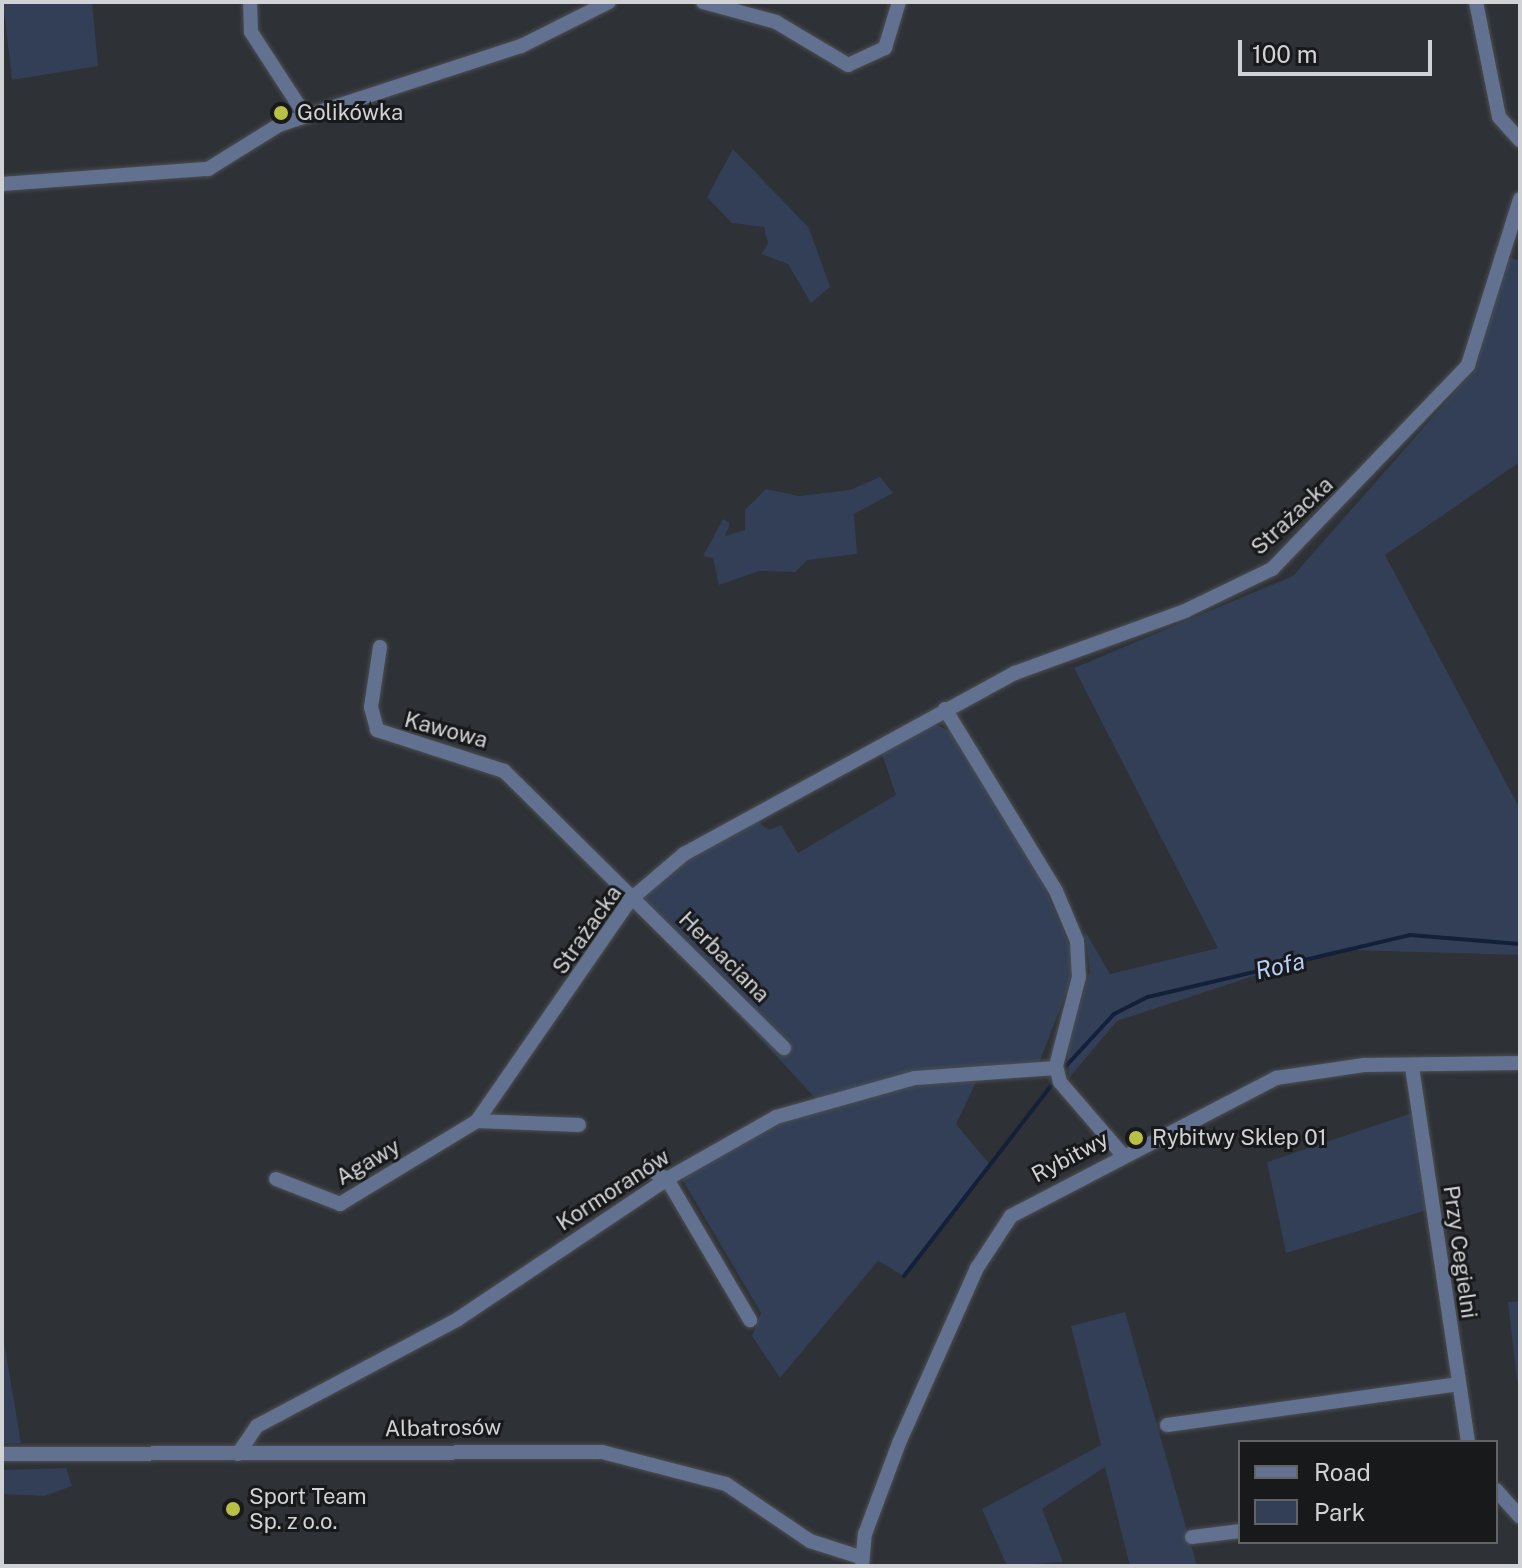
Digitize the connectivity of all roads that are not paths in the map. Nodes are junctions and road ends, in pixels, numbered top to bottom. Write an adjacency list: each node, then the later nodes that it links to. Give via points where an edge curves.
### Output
1 (250, 2): 6 (street, via 251,32)
2 (609, 2): 6 (street, via 521,46)
3 (703, 2): 4 (street, via 776,22 848,65 885,48)
4 (899, 2)
5 (1476, 2): 7 (street, via 1499,117)
6 (305, 115): 8 (street, via 184,176)
7 (1520, 140)
8 (2, 184)
9 (1520, 199): 11 (street, Strażacka, via 1468,365 1272,569 1185,611 1015,673)
10 (380, 647): 12 (street, Kawowa, via 371,707 377,730 504,771)
11 (945, 709): 12 (street, Strażacka, via 684,854); 16 (street, via 1056,891 1077,941 1079,977)
12 (631, 899): 13 (street, Herbaciana); 17 (street, Strażacka)
13 (784, 1048)
14 (1520, 1063): 15 (street, Rybitwy)
15 (1412, 1067): 19 (street, Rybitwy, via 1276,1078); 23 (street, Przy Cegielni)
16 (1056, 1068): 19 (street); 20 (street, Kormoranów, via 915,1078 776,1117)
17 (477, 1121): 18 (street); 21 (street, Agawy, via 340,1204)
18 (579, 1125)
19 (1122, 1154): 32 (street, Rybitwy, via 1011,1216 941,1346)
20 (662, 1176): 22 (street); 27 (street, Kormoranów, via 458,1319 257,1426)
21 (276, 1179)
22 (750, 1320)
23 (1457, 1384): 24 (street); 25 (street, Przy Cegielni)
24 (1167, 1425)
25 (1468, 1440)
26 (2, 1454): 27 (street, Albatrosów)
27 (238, 1454): 32 (street, Albatrosów, via 527,1449 639,1457 726,1484 810,1541)
28 (1498, 1494): 29 (street)
29 (1520, 1517)
30 (1238, 1531): 31 (street)
31 (1192, 1537)
32 (861, 1561)

